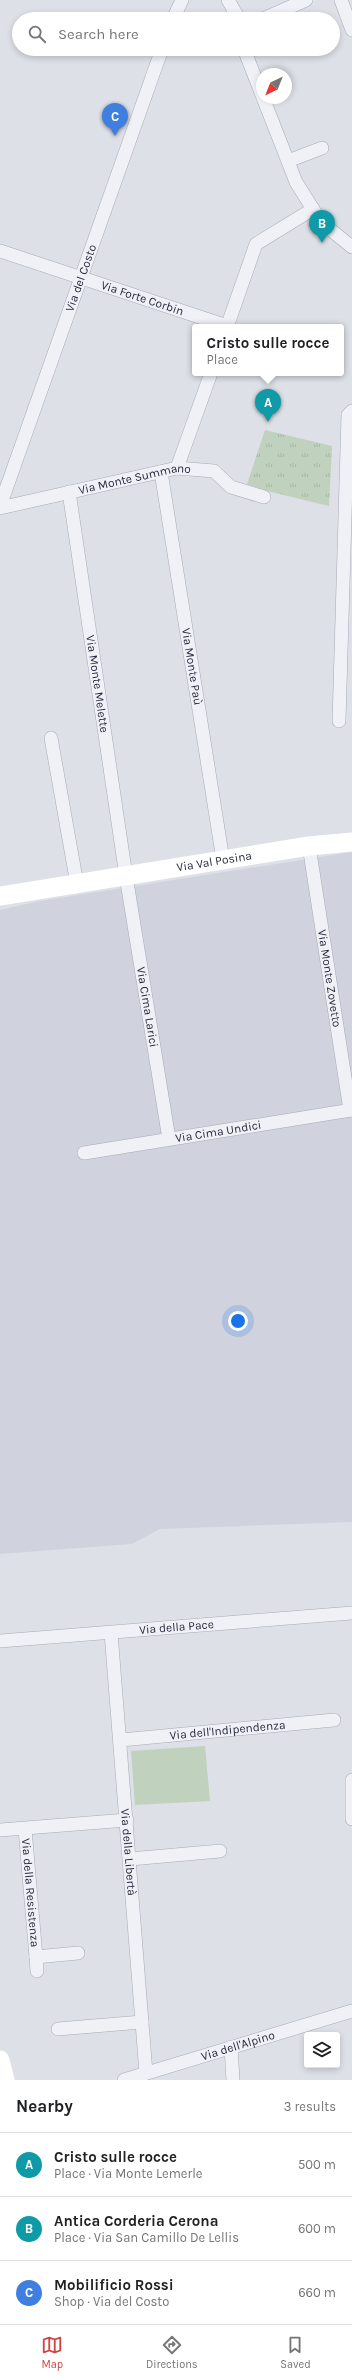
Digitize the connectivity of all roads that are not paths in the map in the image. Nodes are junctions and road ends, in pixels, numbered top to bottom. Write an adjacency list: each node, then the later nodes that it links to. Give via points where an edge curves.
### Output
1 (182, 0): 5 (street)
2 (228, 0): 6 (street)
3 (306, 0): 7 (street)
4 (341, 0): 8 (street)
5 (176, 12)
6 (235, 12)
7 (279, 12)
8 (352, 30)
9 (160, 56): 16 (street, Via del Costo)
10 (247, 56): 12 (street)
11 (322, 148): 12 (street)
12 (288, 161): 13 (street, via 296,182)
13 (313, 209): 14 (street, via 321,222); 18 (street, via 256,244)
14 (352, 247)
15 (0, 250): 16 (street, Via Forte Corbin)
16 (81, 278): 17 (street, Via Forte Corbin); 25 (street, Via del Costo)
17 (221, 324)
18 (228, 324)
19 (210, 376): 21 (street)
20 (350, 413): 26 (street)
21 (177, 468): 22 (street, Via Monte Summano); 24 (street, Via Monte Summano, via 214,471 232,487)
22 (161, 472): 23 (street, Via Monte Summano); 30 (street, Via Monte Paù)
23 (69, 492): 25 (street, Via Monte Summano); 31 (street, Via Monte Melette)
24 (264, 497)
25 (0, 507)
26 (339, 720)
27 (51, 738): 32 (street)
28 (352, 842): 29 (main road, Via Val Posina)
29 (309, 846): 30 (main road, Via Val Posina); 34 (street, Via Monte Zovetto)
30 (223, 860): 31 (main road, Via Val Posina)
31 (126, 876): 32 (main road, Via Val Posina); 35 (street, Via Cima Larici)
32 (77, 884): 33 (main road, Via Val Posina)
33 (0, 896)
34 (351, 1110): 35 (street, Via Cima Undici)
35 (169, 1139): 36 (street, Via Cima Undici)
36 (84, 1153)
37 (352, 1613): 38 (street, Via della Pace)
38 (111, 1633): 39 (street, Via della Pace); 41 (street, Via della Libertà)
39 (0, 1641)
40 (334, 1720): 41 (street, Via dell'Indipendenza)
41 (121, 1740): 44 (street, Via della Libertà)
42 (352, 1780): 43 (street)
43 (352, 1819)
44 (127, 1820): 45 (street); 48 (street, Via della Libertà)
45 (25, 1829): 46 (street); 50 (street, Via della Resistenza)
46 (0, 1830)
47 (220, 1851): 48 (street)
48 (130, 1859): 53 (street, Via della Libertà)
49 (78, 1953): 50 (street, Via della Resistenza)
50 (36, 1957): 51 (street, Via della Resistenza)
51 (37, 1971)
52 (352, 2011): 55 (street, Via dell'Alpino)
53 (142, 2022): 54 (street); 57 (street, Via della Libertà)
54 (58, 2029)
55 (231, 2047): 57 (street, Via dell'Alpino); 60 (street)
56 (0, 2060): 58 (main road)
57 (146, 2073): 59 (street, Via dell'Alpino)
58 (5, 2080)
59 (124, 2080)
60 (232, 2080)

